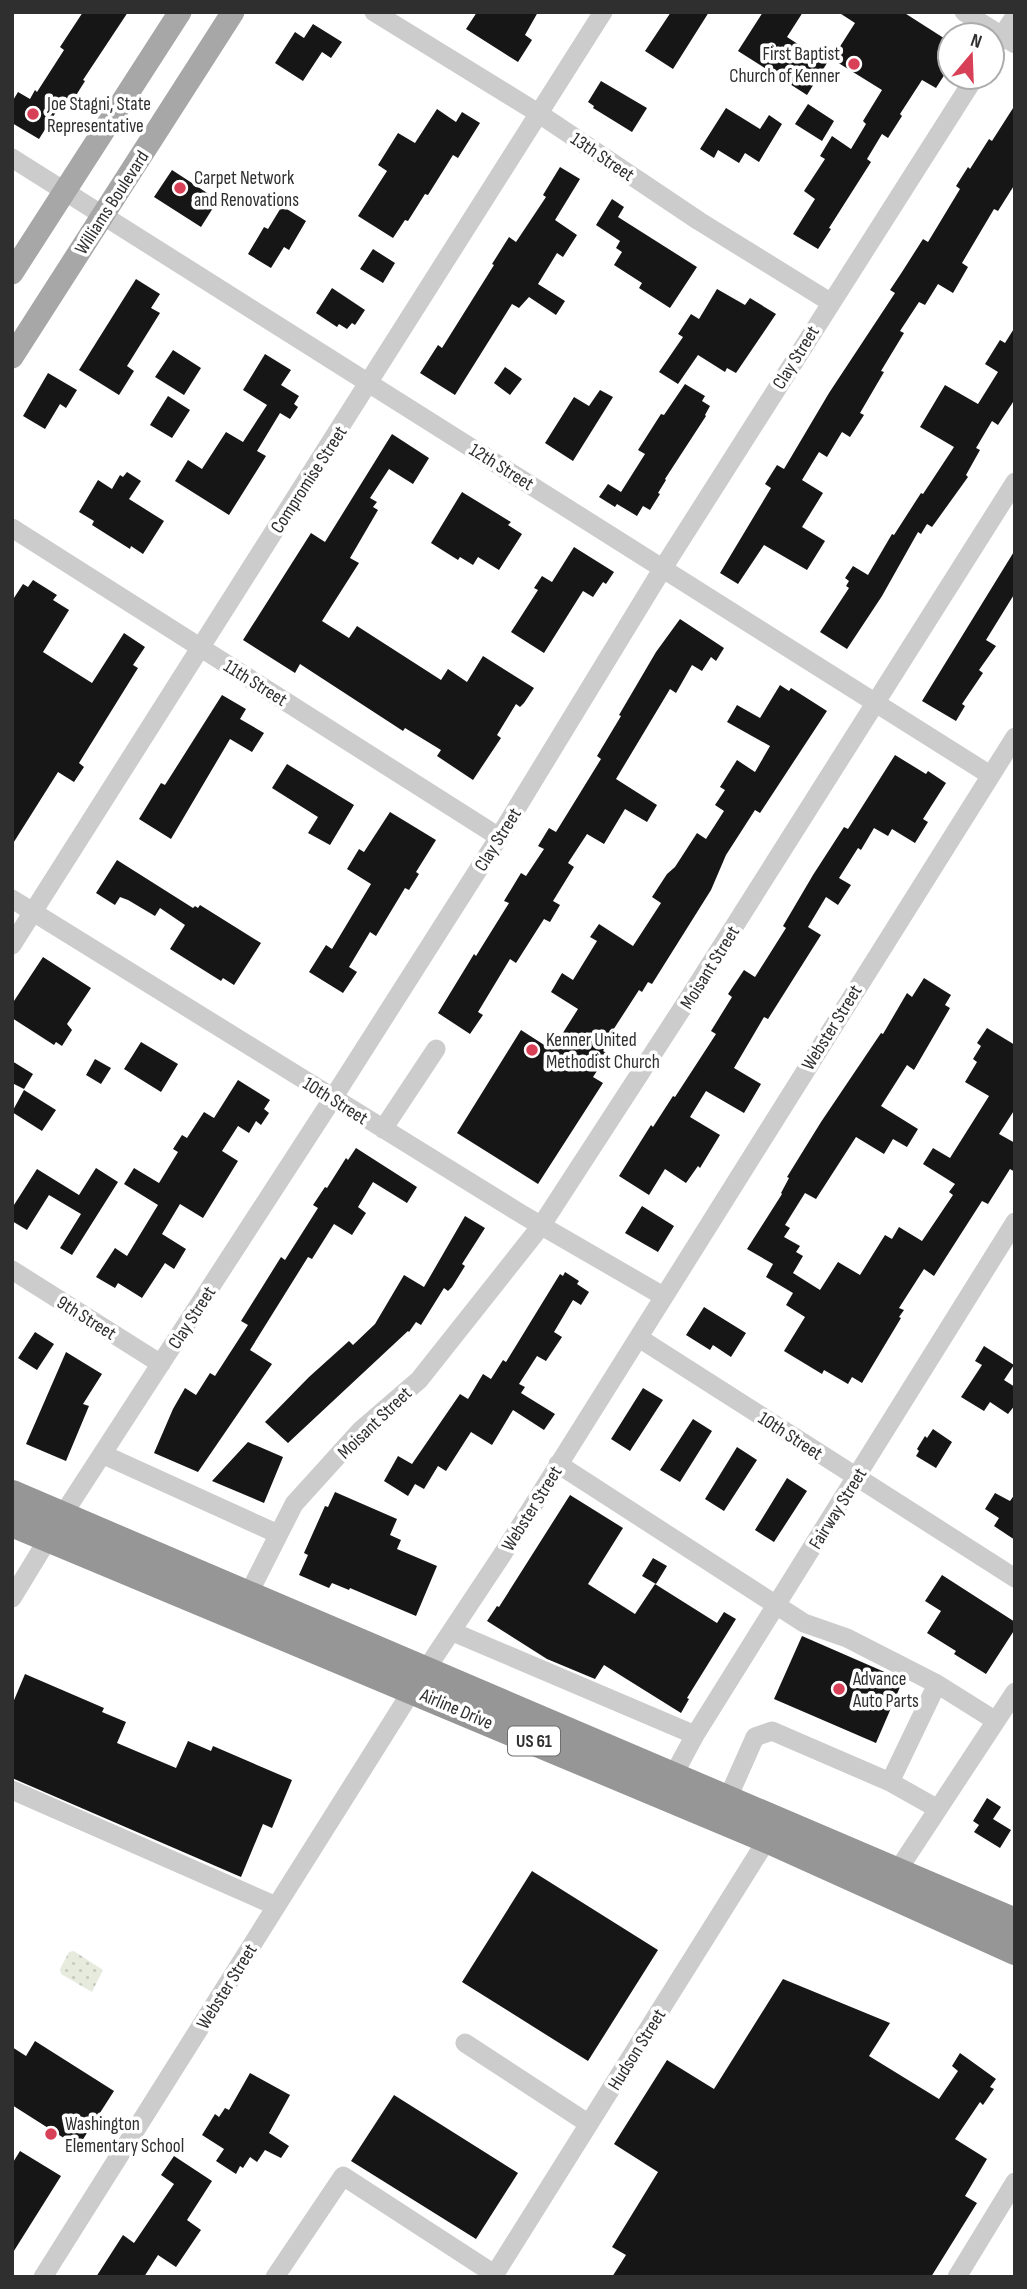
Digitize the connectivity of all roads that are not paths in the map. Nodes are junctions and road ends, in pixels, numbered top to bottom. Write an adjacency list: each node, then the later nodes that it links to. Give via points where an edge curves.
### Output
1 (180, 12): 10 (main road)
2 (233, 12): 11 (main road, Williams Boulevard)
3 (374, 12): 8 (street, 13th Street)
4 (603, 12): 8 (street, Compromise Street)
5 (1015, 16): 6 (street)
6 (1006, 37)
7 (966, 91): 13 (street, Clay Street)
8 (538, 113): 13 (street, 13th Street, via 699,222); 15 (street, Compromise Street)
9 (12, 158): 10 (street, 12th Street)
10 (65, 190): 11 (street, 12th Street); 12 (main road)
11 (102, 216): 14 (main road, Williams Boulevard); 15 (street, 12th Street)
12 (15, 263)
13 (830, 302): 18 (street, Clay Street)
14 (12, 358)
15 (370, 382): 18 (street, 12th Street); 19 (street, Compromise Street)
16 (1015, 482): 20 (street, Moisant Street)
17 (12, 528): 19 (street, 11th Street)
18 (663, 568): 20 (street, 12th Street); 23 (street, Clay Street)
19 (201, 647): 23 (street, 11th Street); 25 (street, Compromise Street)
20 (876, 702): 22 (street, 12th Street); 31 (street, Moisant Street)
21 (1015, 737): 22 (street, Webster Street)
22 (990, 775): 33 (street, Webster Street)
23 (499, 837): 28 (street, Clay Street)
24 (12, 898): 25 (street, 10th Street)
25 (33, 912): 26 (street, Compromise Street); 28 (street, 10th Street)
26 (12, 945)
27 (436, 1049): 29 (street)
28 (333, 1098): 29 (street, 10th Street); 35 (street, Clay Street)
29 (383, 1129): 31 (street, 10th Street)
30 (1015, 1222): 38 (street, Fairway Street)
31 (541, 1226): 33 (street, 10th Street); 42 (street, Moisant Street, via 419,1380 361,1430 294,1504)
32 (12, 1270): 35 (street, 9th Street)
33 (663, 1296): 34 (street, Webster Street)
34 (639, 1338): 37 (street, Webster Street); 38 (street, 10th Street)
35 (161, 1364): 36 (street, Clay Street)
36 (102, 1454): 41 (street, Clay Street); 42 (street)
37 (558, 1464): 46 (street); 47 (street, Webster Street)
38 (856, 1476): 43 (street, 10th Street); 46 (street, Fairway Street)
39 (12, 1494): 41 (highway, Airline Drive / US 61)
40 (12, 1522): 41 (highway, Airline Drive / US 61)
41 (56, 1527): 44 (highway, Airline Drive / US 61); 45 (street, Clay Street); 48 (highway, Airline Drive / US 61)
42 (278, 1534): 44 (street, Moisant Street)
43 (1015, 1578)
44 (248, 1595): 48 (highway, Airline Drive / US 61)
45 (12, 1598)
46 (776, 1606): 49 (street); 52 (street, Fairway Street)
47 (453, 1632): 48 (street, Webster Street); 52 (street)
48 (419, 1680): 54 (highway, Airline Drive / US 61); 60 (street, Webster Street)
49 (937, 1684): 51 (street); 53 (street)
50 (1015, 1692): 51 (street)
51 (996, 1721): 57 (street)
52 (695, 1735): 54 (street, Fairway Street)
53 (890, 1782): 56 (street, via 772,1731 755,1737); 57 (street)
54 (667, 1786): 56 (highway, Airline Drive / US 61); 58 (highway, Airline Drive / US 61)
55 (12, 1790): 60 (street)
56 (727, 1800): 58 (highway, Airline Drive / US 61)
57 (937, 1809): 59 (street)
58 (773, 1830): 59 (highway, Airline Drive / US 61); 64 (street, Hudson Street)
59 (890, 1882): 61 (highway, Airline Drive / US 61); 62 (highway, Airline Drive / US 61)
60 (276, 1906): 67 (street, Webster Street)
61 (1015, 1922)
62 (1015, 1951)
63 (465, 2043): 64 (street)
64 (589, 2124): 66 (street, Hudson Street)
65 (1015, 2182): 69 (street)
66 (494, 2276): 68 (street, via 343,2176)
67 (43, 2277)
68 (275, 2277)
69 (957, 2277)

